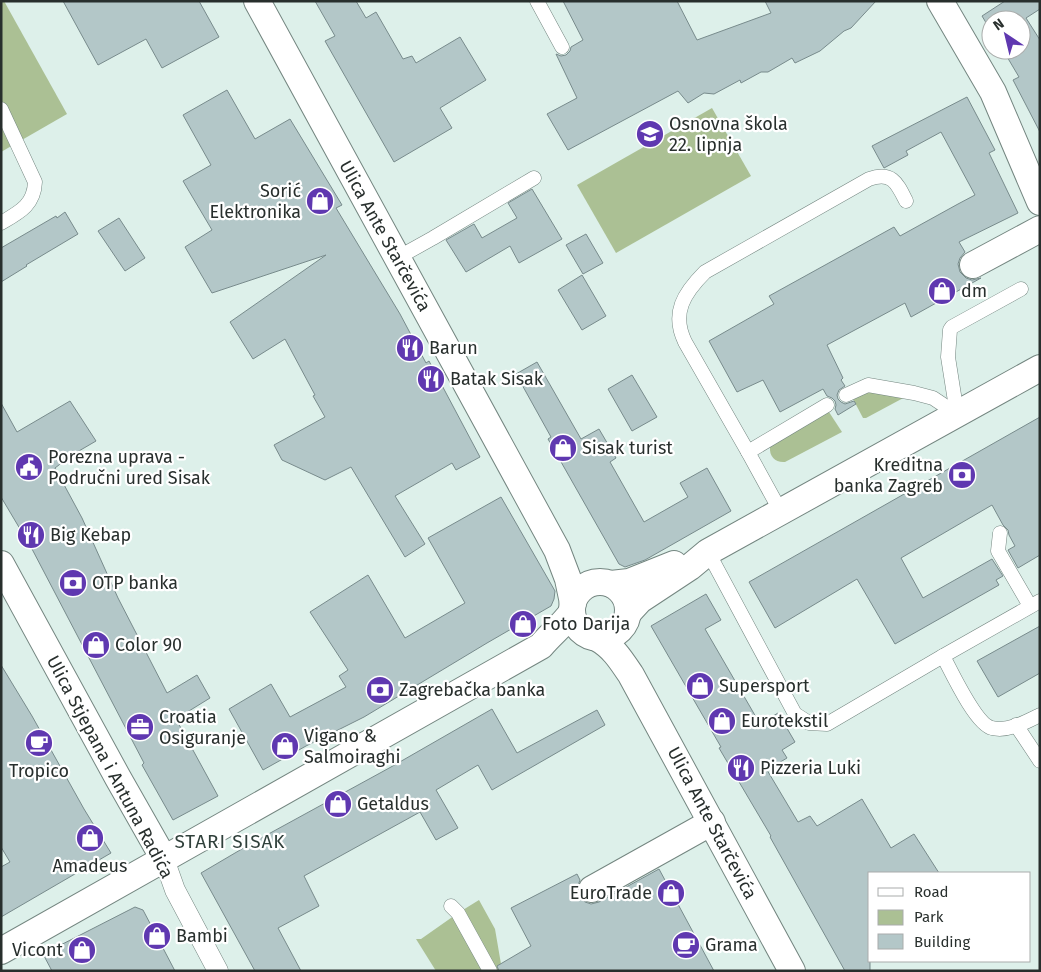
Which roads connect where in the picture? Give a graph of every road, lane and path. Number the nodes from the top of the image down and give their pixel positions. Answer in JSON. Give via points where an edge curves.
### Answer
{"nodes":[{"id":1,"x":257,"y":1,"type":"edge"},
{"id":2,"x":537,"y":1,"type":"edge"},
{"id":3,"x":940,"y":1,"type":"edge"},
{"id":4,"x":562,"y":47,"type":"dead end"},
{"id":5,"x":1,"y":109,"type":"edge"},
{"id":6,"x":534,"y":178,"type":"dead end"},
{"id":7,"x":906,"y":201,"type":"dead end"},
{"id":8,"x":1040,"y":202,"type":"edge"},
{"id":9,"x":1,"y":223,"type":"edge"},
{"id":10,"x":1040,"y":229,"type":"edge"},
{"id":11,"x":397,"y":258,"type":"junction"},
{"id":12,"x":973,"y":265,"type":"dead end"},
{"id":13,"x":1021,"y":290,"type":"dead end"},
{"id":14,"x":1040,"y":368,"type":"edge"},
{"id":15,"x":846,"y":395,"type":"dead end"},
{"id":16,"x":827,"y":405,"type":"dead end"},
{"id":17,"x":957,"y":414,"type":"junction"},
{"id":18,"x":748,"y":452,"type":"junction"},
{"id":19,"x":781,"y":512,"type":"junction"},
{"id":20,"x":1000,"y":533,"type":"dead end"},
{"id":21,"x":557,"y":550,"type":"junction"},
{"id":22,"x":708,"y":552,"type":"junction"},
{"id":23,"x":1,"y":564,"type":"edge"},
{"id":24,"x":607,"y":582,"type":"junction"},
{"id":25,"x":1035,"y":603,"type":"edge"},
{"id":26,"x":572,"y":607,"type":"junction"},
{"id":27,"x":627,"y":618,"type":"junction"},
{"id":28,"x":594,"y":637,"type":"junction"},
{"id":29,"x":542,"y":646,"type":"junction"},
{"id":30,"x":943,"y":656,"type":"junction"},
{"id":31,"x":631,"y":675,"type":"junction"},
{"id":32,"x":1040,"y":715,"type":"edge"},
{"id":33,"x":1016,"y":725,"type":"junction"},
{"id":34,"x":1040,"y":761,"type":"edge"},
{"id":35,"x":712,"y":822,"type":"junction"},
{"id":36,"x":164,"y":859,"type":"junction"},
{"id":37,"x":592,"y":889,"type":"dead end"},
{"id":38,"x":451,"y":906,"type":"dead end"},
{"id":39,"x":1,"y":951,"type":"edge"},
{"id":40,"x":218,"y":971,"type":"edge"},
{"id":41,"x":490,"y":971,"type":"edge"},
{"id":42,"x":792,"y":971,"type":"edge"}],
"edges":[{"from":1,"to":11,"type":"street","name":"Ulica Ante Starčevića"},
{"from":2,"to":4,"type":"lane"},
{"from":3,"to":8,"type":"street","via":[[993,92]]},
{"from":5,"to":9,"type":"lane","via":[[36,182],[27,206]]},
{"from":6,"to":11,"type":"lane"},
{"from":7,"to":18,"type":"lane","via":[[896,182],[876,176],[705,272],[695,282],[680,308],[680,332]]},
{"from":10,"to":12,"type":"street"},
{"from":11,"to":21,"type":"street","name":"Ulica Ante Starčevića"},
{"from":13,"to":17,"type":"lane","via":[[950,330],[948,357]]},
{"from":14,"to":17,"type":"street"},
{"from":15,"to":17,"type":"lane","via":[[868,385],[884,387],[933,398]]},
{"from":16,"to":18,"type":"lane"},
{"from":17,"to":19,"type":"street"},
{"from":18,"to":19,"type":"lane"},
{"from":19,"to":22,"type":"street"},
{"from":20,"to":25,"type":"lane","via":[[998,551]]},
{"from":21,"to":24,"type":"street","name":"Ulica Ante Starčevića","via":[[581,572]]},
{"from":21,"to":26,"type":"street","name":"Ulica Ante Starčevića","via":[[568,579]]},
{"from":22,"to":24,"type":"street","via":[[629,582]]},
{"from":22,"to":27,"type":"street","via":[[640,600]]},
{"from":22,"to":30,"type":"lane","via":[[795,714],[809,723],[828,724]]},
{"from":23,"to":36,"type":"street","name":"Ulica Stjepana i Antuna Radića"},
{"from":24,"to":26,"type":"street","via":[[587,585],[580,590]]},
{"from":24,"to":27,"type":"street","via":[[619,588],[625,596]]},
{"from":25,"to":30,"type":"lane"},
{"from":26,"to":28,"type":"street","via":[[578,627]]},
{"from":26,"to":29,"type":"street","via":[[566,620]]},
{"from":27,"to":28,"type":"street","via":[[614,635]]},
{"from":27,"to":31,"type":"street","name":"Ulica Ante Starčevića","via":[[624,634]]},
{"from":28,"to":29,"type":"street"},
{"from":28,"to":31,"type":"street","name":"Ulica Ante Starčevića","via":[[619,657]]},
{"from":29,"to":36,"type":"street"},
{"from":30,"to":33,"type":"lane","via":[[981,721],[989,728]]},
{"from":31,"to":35,"type":"street","name":"Ulica Ante Starčevića"},
{"from":32,"to":33,"type":"lane"},
{"from":33,"to":34,"type":"lane"},
{"from":35,"to":37,"type":"street"},
{"from":35,"to":42,"type":"street","name":"Ulica Ante Starčevića"},
{"from":36,"to":39,"type":"street"},
{"from":36,"to":40,"type":"street","name":"Ulica Stjepana i Antuna Radića","via":[[175,890]]},
{"from":38,"to":41,"type":"lane"}]}
